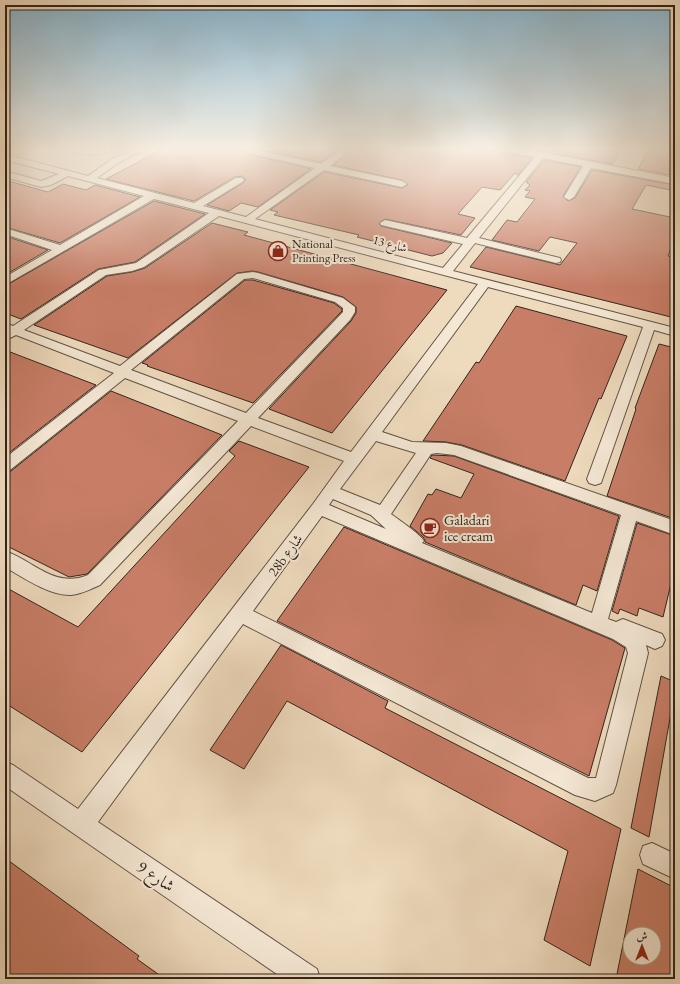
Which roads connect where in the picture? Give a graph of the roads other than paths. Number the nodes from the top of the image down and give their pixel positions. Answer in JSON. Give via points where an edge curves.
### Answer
{"nodes":[{"id":1,"x":151,"y":196,"type":"edge"},
{"id":2,"x":157,"y":196,"type":"edge"},
{"id":3,"x":213,"y":196,"type":"edge"},
{"id":4,"x":282,"y":196,"type":"edge"},
{"id":5,"x":507,"y":196,"type":"edge"},
{"id":6,"x":196,"y":206,"type":"junction"},
{"id":7,"x":218,"y":212,"type":"junction"},
{"id":8,"x":248,"y":220,"type":"junction"},
{"id":9,"x":385,"y":222,"type":"dead end"},
{"id":10,"x":5,"y":231,"type":"edge"},
{"id":11,"x":470,"y":240,"type":"junction"},
{"id":12,"x":60,"y":249,"type":"junction"},
{"id":13,"x":556,"y":260,"type":"dead end"},
{"id":14,"x":446,"y":272,"type":"junction"},
{"id":15,"x":5,"y":282,"type":"edge"},
{"id":16,"x":485,"y":282,"type":"junction"},
{"id":17,"x":650,"y":325,"type":"junction"},
{"id":18,"x":8,"y":332,"type":"edge"},
{"id":19,"x":675,"y":332,"type":"edge"},
{"id":20,"x":123,"y":372,"type":"junction"},
{"id":21,"x":249,"y":419,"type":"junction"},
{"id":22,"x":372,"y":434,"type":"junction"},
{"id":23,"x":426,"y":448,"type":"junction"},
{"id":24,"x":353,"y":459,"type":"junction"},
{"id":25,"x":5,"y":466,"type":"edge"},
{"id":26,"x":595,"y":479,"type":"dead end"},
{"id":27,"x":330,"y":491,"type":"junction"},
{"id":28,"x":319,"y":508,"type":"junction"},
{"id":29,"x":630,"y":512,"type":"junction"},
{"id":30,"x":382,"y":515,"type":"junction"},
{"id":31,"x":675,"y":528,"type":"edge"},
{"id":32,"x":5,"y":558,"type":"edge"},
{"id":33,"x":241,"y":614,"type":"junction"},
{"id":34,"x":600,"y":617,"type":"junction"},
{"id":35,"x":655,"y":640,"type":"dead end"},
{"id":36,"x":5,"y":773,"type":"edge"},
{"id":37,"x":82,"y":825,"type":"junction"},
{"id":38,"x":652,"y":855,"type":"dead end"},
{"id":39,"x":675,"y":867,"type":"edge"},
{"id":40,"x":308,"y":979,"type":"edge"}],
"edges":[{"from":1,"to":12,"type":"street"},
{"from":2,"to":6,"type":"street","name":"شارع 13"},
{"from":3,"to":6,"type":"street"},
{"from":4,"to":8,"type":"street"},
{"from":5,"to":11,"type":"street"},
{"from":6,"to":7,"type":"street","name":"شارع 13"},
{"from":7,"to":8,"type":"street","name":"شارع 13"},
{"from":7,"to":18,"type":"street","via":[[140,265],[103,272]]},
{"from":8,"to":14,"type":"street","name":"شارع 13"},
{"from":9,"to":11,"type":"street"},
{"from":10,"to":12,"type":"street"},
{"from":11,"to":13,"type":"street"},
{"from":11,"to":14,"type":"street"},
{"from":12,"to":15,"type":"street"},
{"from":14,"to":16,"type":"street","name":"شارع 13"},
{"from":16,"to":17,"type":"street","name":"شارع 13"},
{"from":16,"to":22,"type":"street","name":"28b شارع"},
{"from":17,"to":19,"type":"street","name":"شارع 13"},
{"from":17,"to":26,"type":"street"},
{"from":18,"to":20,"type":"street"},
{"from":20,"to":21,"type":"street"},
{"from":20,"to":21,"type":"street","via":[[241,276],[258,276],[346,303],[349,312],[346,317]]},
{"from":20,"to":25,"type":"street"},
{"from":21,"to":24,"type":"street"},
{"from":21,"to":32,"type":"street","via":[[94,580],[80,586],[65,588]]},
{"from":22,"to":23,"type":"street","via":[[410,446]]},
{"from":22,"to":24,"type":"street","name":"28b شارع"},
{"from":23,"to":29,"type":"street","via":[[456,450]]},
{"from":23,"to":30,"type":"street"},
{"from":24,"to":27,"type":"street","name":"28b شارع"},
{"from":27,"to":28,"type":"street","name":"28b شارع"},
{"from":27,"to":30,"type":"street","via":[[370,507]]},
{"from":28,"to":33,"type":"street","name":"28b شارع"},
{"from":28,"to":33,"type":"street","via":[[633,640],[638,653],[605,785],[595,790],[583,787]]},
{"from":29,"to":31,"type":"street"},
{"from":29,"to":34,"type":"street"},
{"from":30,"to":34,"type":"street","via":[[413,540]]},
{"from":33,"to":37,"type":"street","name":"28b شارع"},
{"from":34,"to":35,"type":"street"},
{"from":36,"to":37,"type":"street","name":"شارع 9"},
{"from":37,"to":40,"type":"street","name":"شارع 9"},
{"from":38,"to":39,"type":"street"}]}
